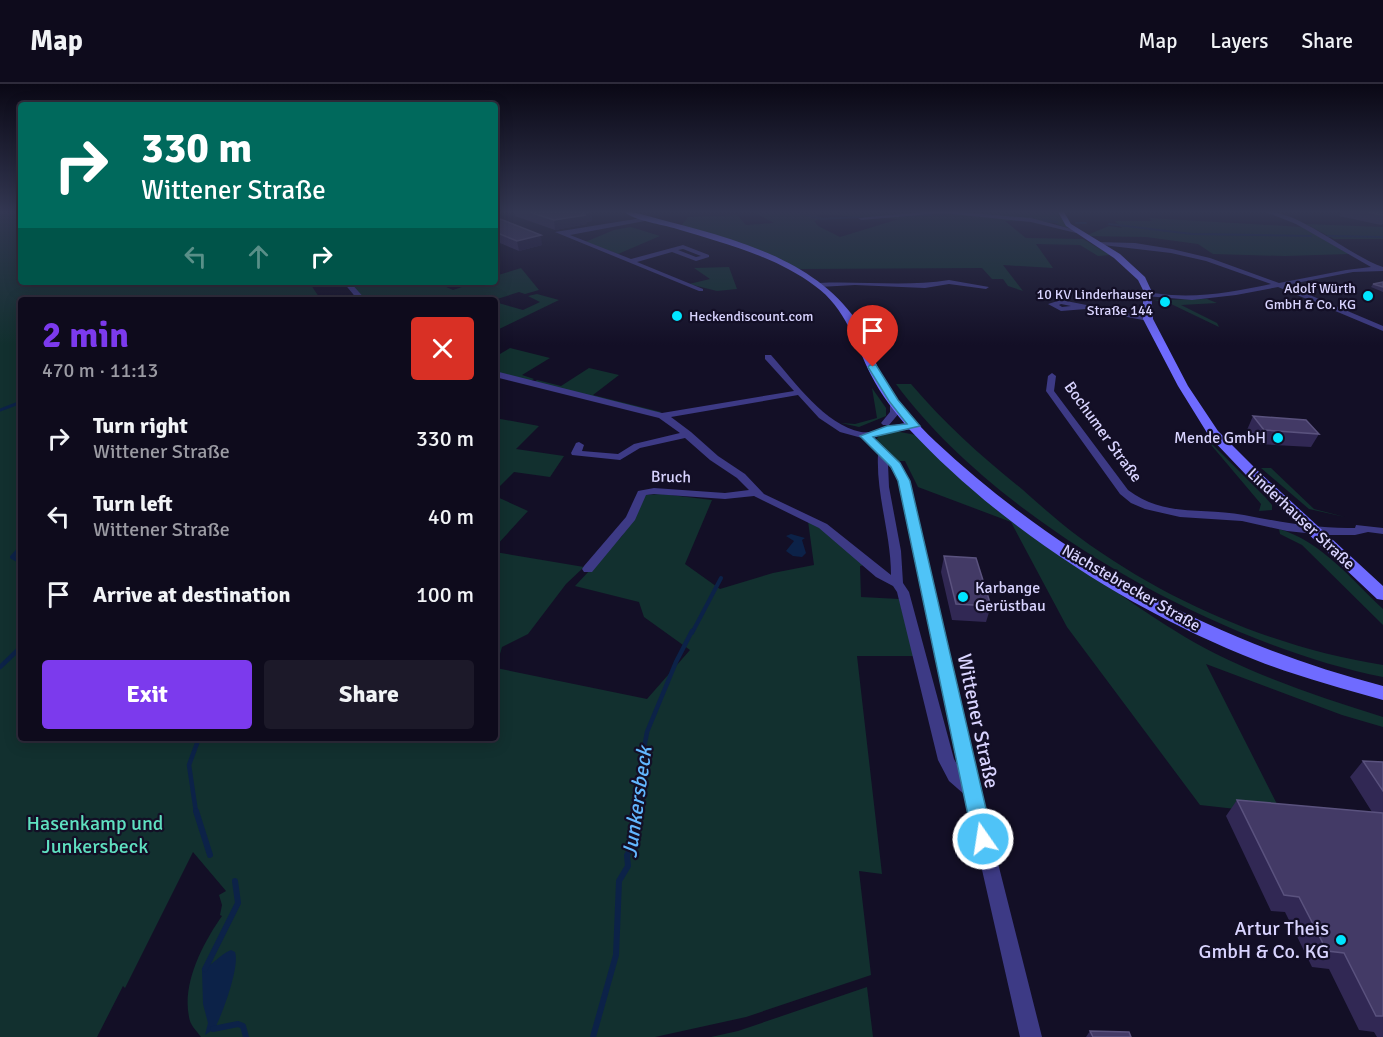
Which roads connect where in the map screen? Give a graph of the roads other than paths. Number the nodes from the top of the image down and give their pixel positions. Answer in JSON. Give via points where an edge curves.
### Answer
{"nodes":[{"id":1,"x":621,"y":256,"type":"edge"},
{"id":2,"x":649,"y":256,"type":"edge"},
{"id":3,"x":764,"y":256,"type":"edge"},
{"id":4,"x":1116,"y":256,"type":"edge"},
{"id":5,"x":1198,"y":256,"type":"edge"},
{"id":6,"x":1360,"y":256,"type":"edge"},
{"id":7,"x":633,"y":261,"type":"junction"},
{"id":8,"x":1381,"y":268,"type":"edge"},
{"id":9,"x":349,"y":285,"type":"edge"},
{"id":10,"x":819,"y":285,"type":"junction"},
{"id":11,"x":1274,"y":285,"type":"junction"},
{"id":12,"x":986,"y":287,"type":"dead end"},
{"id":13,"x":701,"y":290,"type":"dead end"},
{"id":14,"x":1148,"y":295,"type":"junction"},
{"id":15,"x":359,"y":297,"type":"edge"},
{"id":16,"x":1085,"y":307,"type":"dead end"},
{"id":17,"x":1148,"y":319,"type":"junction"},
{"id":18,"x":1383,"y":329,"type":"edge"},
{"id":19,"x":768,"y":357,"type":"dead end"},
{"id":20,"x":498,"y":375,"type":"edge"},
{"id":21,"x":1052,"y":376,"type":"dead end"},
{"id":22,"x":801,"y":392,"type":"junction"},
{"id":23,"x":894,"y":401,"type":"junction"},
{"id":24,"x":662,"y":416,"type":"junction"},
{"id":25,"x":886,"y":423,"type":"junction"},
{"id":26,"x":914,"y":425,"type":"junction"},
{"id":27,"x":688,"y":434,"type":"junction"},
{"id":28,"x":865,"y":436,"type":"junction"},
{"id":29,"x":579,"y":445,"type":"dead end"},
{"id":30,"x":883,"y":454,"type":"junction"},
{"id":31,"x":756,"y":493,"type":"junction"},
{"id":32,"x":1306,"y":525,"type":"junction"},
{"id":33,"x":1383,"y":531,"type":"edge"},
{"id":34,"x":588,"y":569,"type":"dead end"},
{"id":35,"x":898,"y":577,"type":"junction"},
{"id":36,"x":1383,"y":595,"type":"edge"},
{"id":37,"x":1383,"y":693,"type":"edge"},
{"id":38,"x":972,"y":792,"type":"junction"},
{"id":39,"x":1031,"y":1037,"type":"edge"}],
"edges":[{"from":1,"to":7,"type":"street"},
{"from":2,"to":7,"type":"street"},
{"from":3,"to":10,"type":"main road"},
{"from":4,"to":14,"type":"main road","name":"Linderhauser Straße","via":[[1133,268]]},
{"from":5,"to":11,"type":"street"},
{"from":6,"to":8,"type":"street"},
{"from":7,"to":13,"type":"street"},
{"from":8,"to":11,"type":"street"},
{"from":9,"to":15,"type":"street"},
{"from":10,"to":12,"type":"street","via":[[925,286],[949,282]]},
{"from":10,"to":23,"type":"main road","via":[[851,321],[877,376]]},
{"from":11,"to":14,"type":"street","via":[[1199,297]]},
{"from":11,"to":18,"type":"street"},
{"from":14,"to":17,"type":"main road","name":"Linderhauser Straße"},
{"from":16,"to":17,"type":"street"},
{"from":17,"to":32,"type":"main road","name":"Linderhauser Straße","via":[[1183,386],[1214,433]]},
{"from":19,"to":22,"type":"street"},
{"from":20,"to":24,"type":"street","name":"Bruch"},
{"from":21,"to":32,"type":"street","name":"Bochumer Straße","via":[[1050,391],[1136,503],[1158,510]]},
{"from":22,"to":24,"type":"street","name":"Bruch"},
{"from":22,"to":28,"type":"street","via":[[834,426]]},
{"from":23,"to":25,"type":"street","via":[[895,412]]},
{"from":23,"to":26,"type":"main road"},
{"from":24,"to":27,"type":"street","name":"Bruch"},
{"from":25,"to":26,"type":"street","via":[[901,421]]},
{"from":25,"to":28,"type":"street","via":[[865,430]]},
{"from":26,"to":28,"type":"street"},
{"from":26,"to":37,"type":"main road","name":"Nächstebrecker Straße","via":[[962,473],[1024,522],[1163,610],[1264,657]]},
{"from":27,"to":29,"type":"street","via":[[637,446],[620,457],[576,453]]},
{"from":27,"to":31,"type":"street","name":"Bruch","via":[[741,476]]},
{"from":28,"to":30,"type":"street","name":"Wittener Straße"},
{"from":30,"to":35,"type":"street","via":[[884,500]]},
{"from":30,"to":38,"type":"street","name":"Wittener Straße","via":[[904,481]]},
{"from":31,"to":34,"type":"street","name":"Bruch","via":[[642,493],[631,518]]},
{"from":31,"to":35,"type":"street","name":"Bruch","via":[[823,526],[880,574]]},
{"from":32,"to":33,"type":"street","name":"Bochumer Straße"},
{"from":32,"to":36,"type":"main road","name":"Linderhauser Straße"},
{"from":35,"to":38,"type":"street","via":[[946,760],[955,776]]},
{"from":38,"to":39,"type":"street","name":"Wittener Straße"}]}
